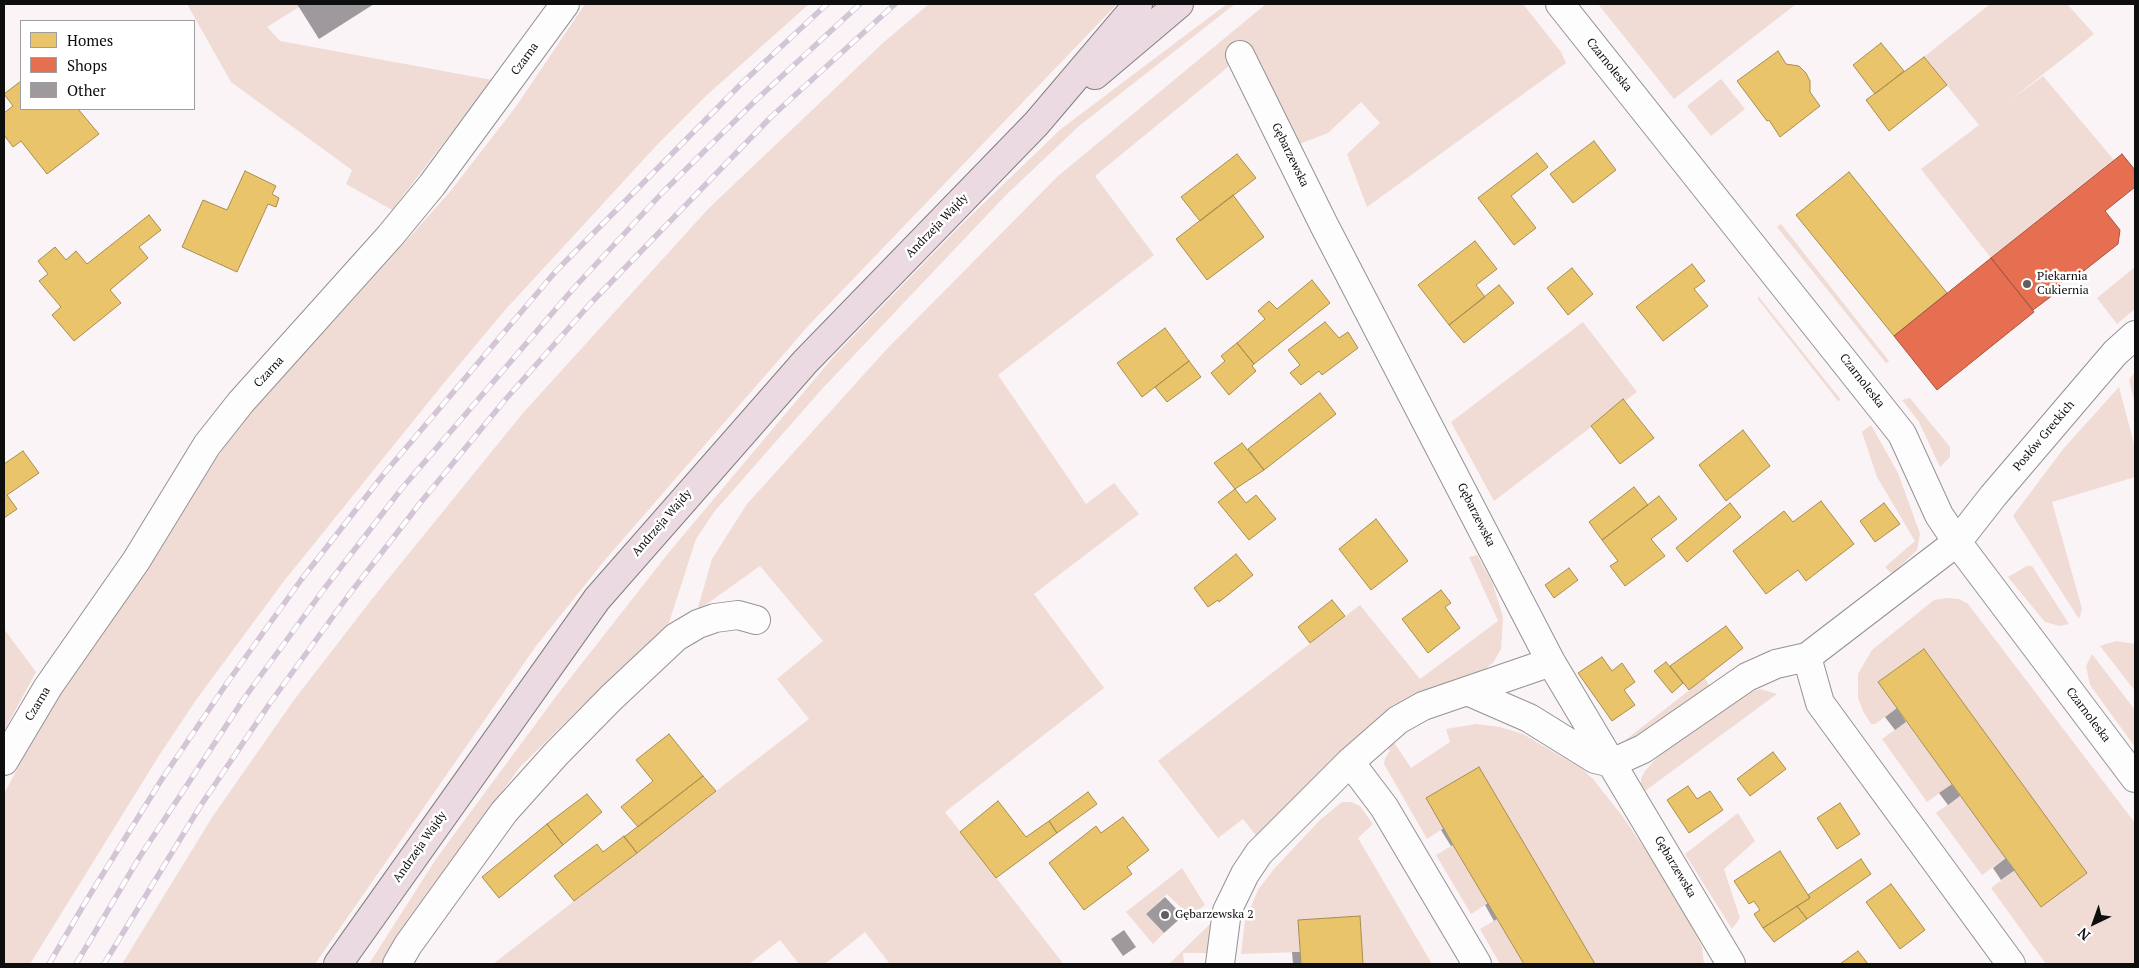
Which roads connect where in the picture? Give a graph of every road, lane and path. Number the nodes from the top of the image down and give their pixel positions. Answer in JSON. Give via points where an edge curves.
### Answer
{"nodes":[{"id":1,"x":565,"y":4,"type":"edge"},
{"id":2,"x":1138,"y":4,"type":"edge"},
{"id":3,"x":1179,"y":4,"type":"edge"},
{"id":4,"x":1560,"y":4,"type":"edge"},
{"id":5,"x":1240,"y":55,"type":"dead end"},
{"id":6,"x":1036,"y":124,"type":"junction"},
{"id":7,"x":2135,"y":335,"type":"edge"},
{"id":8,"x":1957,"y":542,"type":"junction"},
{"id":9,"x":756,"y":620,"type":"dead end"},
{"id":10,"x":1807,"y":657,"type":"junction"},
{"id":11,"x":1551,"y":662,"type":"junction"},
{"id":12,"x":1467,"y":690,"type":"junction"},
{"id":13,"x":4,"y":762,"type":"edge"},
{"id":14,"x":1350,"y":762,"type":"junction"},
{"id":15,"x":1612,"y":763,"type":"junction"},
{"id":16,"x":2135,"y":778,"type":"edge"},
{"id":17,"x":409,"y":958,"type":"edge"},
{"id":18,"x":338,"y":964,"type":"edge"},
{"id":19,"x":1220,"y":964,"type":"edge"},
{"id":20,"x":1477,"y":964,"type":"edge"},
{"id":21,"x":1731,"y":964,"type":"edge"},
{"id":22,"x":2011,"y":964,"type":"edge"}],
"edges":[{"from":1,"to":13,"type":"street","name":"Czarna","via":[[390,236],[241,402],[207,445],[136,561],[48,687]]},
{"from":2,"to":6,"type":"main road","name":"Andrzeja Wajdy"},
{"from":3,"to":6,"type":"main road","name":"Andrzeja Wajdy"},
{"from":4,"to":8,"type":"street","name":"Czarnoleska","via":[[1902,434],[1939,515]]},
{"from":5,"to":11,"type":"street","name":"Gębarzewska","via":[[1324,225]]},
{"from":6,"to":18,"type":"main road","name":"Andrzeja Wajdy","via":[[805,362],[597,599]]},
{"from":7,"to":8,"type":"street","name":"Posłów Greckich","via":[[2114,353]]},
{"from":8,"to":10,"type":"street","name":"Posłów Greckich"},
{"from":8,"to":16,"type":"street","name":"Czarnoleska"},
{"from":9,"to":17,"type":"street","via":[[738,615],[715,618],[676,637],[557,753],[504,812]]},
{"from":10,"to":15,"type":"street","via":[[1776,664],[1747,677],[1643,749]]},
{"from":10,"to":22,"type":"street","via":[[1820,702]]},
{"from":11,"to":12,"type":"street"},
{"from":11,"to":15,"type":"street","name":"Gębarzewska"},
{"from":12,"to":14,"type":"street","via":[[1423,706],[1398,720]]},
{"from":12,"to":15,"type":"street","via":[[1529,718],[1595,759]]},
{"from":14,"to":19,"type":"street","via":[[1259,853],[1245,874],[1227,911]]},
{"from":14,"to":20,"type":"street","via":[[1384,807]]},
{"from":15,"to":21,"type":"street","name":"Gębarzewska"}]}
